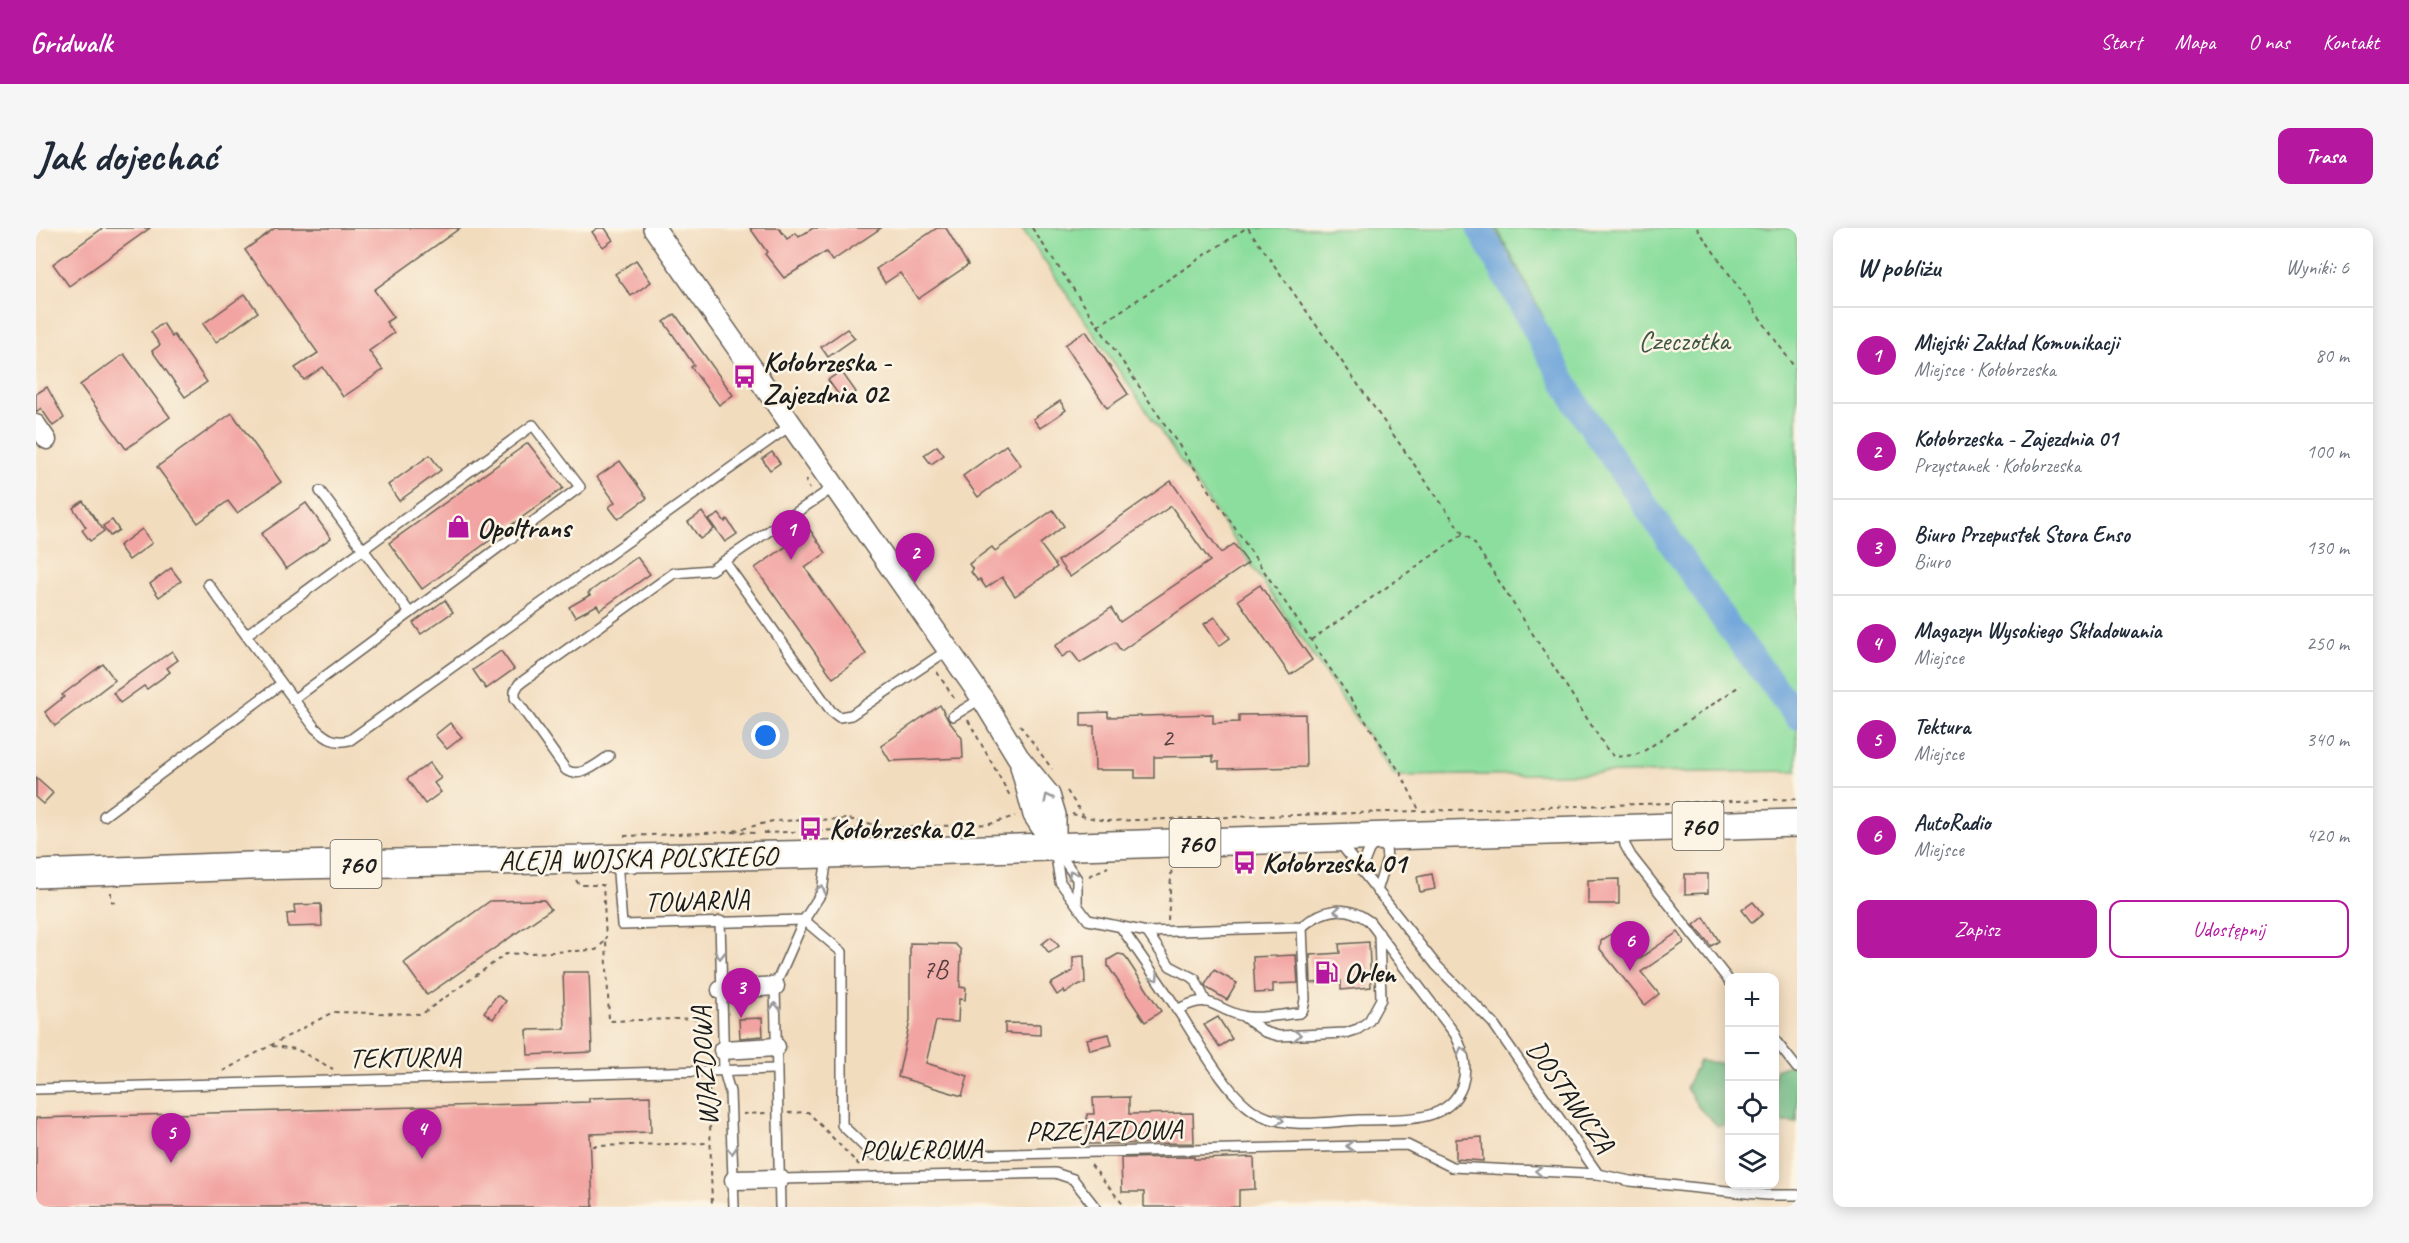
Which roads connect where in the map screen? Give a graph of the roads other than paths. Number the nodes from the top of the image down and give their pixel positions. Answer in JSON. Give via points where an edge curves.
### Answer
{"nodes":[{"id":1,"x":654,"y":228,"type":"edge"},
{"id":2,"x":36,"y":424,"type":"edge"},
{"id":3,"x":791,"y":425,"type":"junction"},
{"id":4,"x":47,"y":440,"type":"dead end"},
{"id":5,"x":834,"y":487,"type":"junction"},
{"id":6,"x":320,"y":491,"type":"dead end"},
{"id":7,"x":363,"y":549,"type":"junction"},
{"id":8,"x":725,"y":561,"type":"junction"},
{"id":9,"x":208,"y":584,"type":"dead end"},
{"id":10,"x":410,"y":613,"type":"junction"},
{"id":11,"x":246,"y":635,"type":"junction"},
{"id":12,"x":948,"y":650,"type":"junction"},
{"id":13,"x":801,"y":669,"type":"junction"},
{"id":14,"x":792,"y":675,"type":"dead end"},
{"id":15,"x":281,"y":684,"type":"junction"},
{"id":16,"x":982,"y":698,"type":"junction"},
{"id":17,"x":293,"y":700,"type":"junction"},
{"id":18,"x":953,"y":716,"type":"dead end"},
{"id":19,"x":609,"y":756,"type":"dead end"},
{"id":20,"x":104,"y":816,"type":"dead end"},
{"id":21,"x":1797,"y":823,"type":"edge"},
{"id":22,"x":1623,"y":829,"type":"junction"},
{"id":23,"x":1384,"y":835,"type":"junction"},
{"id":24,"x":1336,"y":837,"type":"junction"},
{"id":25,"x":1055,"y":848,"type":"junction"},
{"id":26,"x":827,"y":854,"type":"junction"},
{"id":27,"x":617,"y":858,"type":"junction"},
{"id":28,"x":1361,"y":870,"type":"junction"},
{"id":29,"x":36,"y":874,"type":"edge"},
{"id":30,"x":1377,"y":891,"type":"junction"},
{"id":31,"x":1077,"y":904,"type":"junction"},
{"id":32,"x":804,"y":920,"type":"junction"},
{"id":33,"x":720,"y":921,"type":"junction"},
{"id":34,"x":1302,"y":927,"type":"junction"},
{"id":35,"x":1122,"y":928,"type":"junction"},
{"id":36,"x":1147,"y":932,"type":"junction"},
{"id":37,"x":1379,"y":933,"type":"junction"},
{"id":38,"x":1725,"y":976,"type":"edge"},
{"id":39,"x":775,"y":986,"type":"junction"},
{"id":40,"x":721,"y":990,"type":"junction"},
{"id":41,"x":1206,"y":1002,"type":"junction"},
{"id":42,"x":1177,"y":1010,"type":"junction"},
{"id":43,"x":1244,"y":1017,"type":"junction"},
{"id":44,"x":1779,"y":1046,"type":"edge"},
{"id":45,"x":776,"y":1047,"type":"junction"},
{"id":46,"x":723,"y":1050,"type":"junction"},
{"id":47,"x":1797,"y":1068,"type":"edge"},
{"id":48,"x":776,"y":1069,"type":"junction"},
{"id":49,"x":724,"y":1071,"type":"junction"},
{"id":50,"x":36,"y":1089,"type":"edge"},
{"id":51,"x":1598,"y":1174,"type":"junction"},
{"id":52,"x":780,"y":1179,"type":"junction"},
{"id":53,"x":734,"y":1180,"type":"junction"},
{"id":54,"x":1797,"y":1195,"type":"edge"},
{"id":55,"x":734,"y":1207,"type":"edge"},
{"id":56,"x":780,"y":1207,"type":"edge"},
{"id":57,"x":1095,"y":1207,"type":"edge"}],
"edges":[{"from":1,"to":3,"type":"street"},
{"from":2,"to":4,"type":"street"},
{"from":3,"to":5,"type":"street"},
{"from":3,"to":17,"type":"lane","via":[[350,740],[327,739]]},
{"from":5,"to":8,"type":"lane"},
{"from":5,"to":12,"type":"street"},
{"from":6,"to":7,"type":"lane"},
{"from":7,"to":10,"type":"lane"},
{"from":7,"to":10,"type":"lane","via":[[533,425],[580,487]]},
{"from":7,"to":11,"type":"lane"},
{"from":8,"to":13,"type":"lane"},
{"from":8,"to":19,"type":"lane","via":[[699,573],[674,573],[514,691],[515,698],[570,773],[581,772]]},
{"from":9,"to":11,"type":"lane"},
{"from":10,"to":17,"type":"lane"},
{"from":11,"to":15,"type":"lane"},
{"from":12,"to":13,"type":"lane","via":[[845,717],[831,711]]},
{"from":12,"to":16,"type":"street"},
{"from":13,"to":14,"type":"lane"},
{"from":15,"to":17,"type":"lane"},
{"from":15,"to":20,"type":"lane"},
{"from":16,"to":18,"type":"lane"},
{"from":16,"to":25,"type":"street","via":[[1018,757],[1034,815]]},
{"from":21,"to":22,"type":"main road","number":"760"},
{"from":22,"to":23,"type":"main road","number":"760"},
{"from":22,"to":38,"type":"lane","via":[[1624,845],[1631,856]]},
{"from":23,"to":24,"type":"main road","name":"ALEJA WOJSKA POLSKIEGO","number":"760"},
{"from":23,"to":28,"type":"lane","via":[[1369,850]]},
{"from":23,"to":30,"type":"lane","via":[[1387,859]]},
{"from":24,"to":25,"type":"main road","name":"ALEJA WOJSKA POLSKIEGO","number":"760"},
{"from":24,"to":28,"type":"lane","name":"DOSTAWCZA"},
{"from":25,"to":26,"type":"main road","name":"ALEJA WOJSKA POLSKIEGO","number":"760"},
{"from":25,"to":31,"type":"lane","via":[[1060,882]]},
{"from":31,"to":25,"type":"lane","one_way":true,"via":[[1077,879]]},
{"from":26,"to":27,"type":"main road","name":"ALEJA WOJSKA POLSKIEGO","number":"760"},
{"from":32,"to":26,"type":"lane","one_way":true,"via":[[822,892]]},
{"from":27,"to":29,"type":"main road","name":"ALEJA WOJSKA POLSKIEGO","number":"760"},
{"from":27,"to":33,"type":"lane","name":"TOWARNA","via":[[622,925]]},
{"from":28,"to":30,"type":"lane","name":"DOSTAWCZA"},
{"from":30,"to":51,"type":"lane","name":"DOSTAWCZA","via":[[1436,965],[1489,1018]]},
{"from":31,"to":35,"type":"lane","via":[[1088,920]]},
{"from":32,"to":33,"type":"lane","name":"TOWARNA"},
{"from":32,"to":39,"type":"lane"},
{"from":51,"to":32,"type":"lane","name":"PRZEJAZDOWA","one_way":true,"via":[[1452,1167],[1407,1145],[873,1155],[842,1125],[842,952]]},
{"from":33,"to":40,"type":"lane","name":"WJAZDOWA","one_way":true},
{"from":34,"to":36,"type":"lane"},
{"from":37,"to":34,"type":"lane","one_way":true,"via":[[1351,910],[1339,909],[1320,914]]},
{"from":34,"to":43,"type":"lane","via":[[1303,1010]]},
{"from":35,"to":36,"type":"lane"},
{"from":35,"to":42,"type":"lane","one_way":true},
{"from":36,"to":41,"type":"lane","via":[[1165,962],[1194,979]]},
{"from":42,"to":37,"type":"lane","one_way":true,"via":[[1239,1099],[1274,1120],[1312,1122],[1429,1116],[1440,1112],[1451,1105],[1461,1089],[1465,1071],[1463,1050]]},
{"from":43,"to":37,"type":"lane","one_way":true,"via":[[1265,1032],[1279,1036],[1347,1033],[1358,1029],[1370,1021],[1381,999]]},
{"from":39,"to":40,"type":"street"},
{"from":45,"to":39,"type":"lane","one_way":true},
{"from":40,"to":46,"type":"lane","name":"WJAZDOWA"},
{"from":41,"to":42,"type":"lane","via":[[1193,1001]]},
{"from":41,"to":43,"type":"lane"},
{"from":44,"to":47,"type":"lane"},
{"from":45,"to":46,"type":"street"},
{"from":45,"to":48,"type":"lane"},
{"from":46,"to":49,"type":"lane","name":"WJAZDOWA"},
{"from":48,"to":49,"type":"lane","name":"TEKTURNA"},
{"from":48,"to":52,"type":"lane"},
{"from":49,"to":50,"type":"lane","name":"TEKTURNA"},
{"from":49,"to":53,"type":"lane","name":"WJAZDOWA","one_way":true,"via":[[730,1092]]},
{"from":51,"to":54,"type":"lane","name":"DOSTAWCZA","via":[[1630,1181]]},
{"from":52,"to":53,"type":"street","name":"POWEROWA"},
{"from":52,"to":56,"type":"lane"},
{"from":52,"to":57,"type":"lane","name":"POWEROWA","via":[[1056,1173],[1073,1179]]},
{"from":53,"to":55,"type":"lane","name":"WJAZDOWA"}]}
